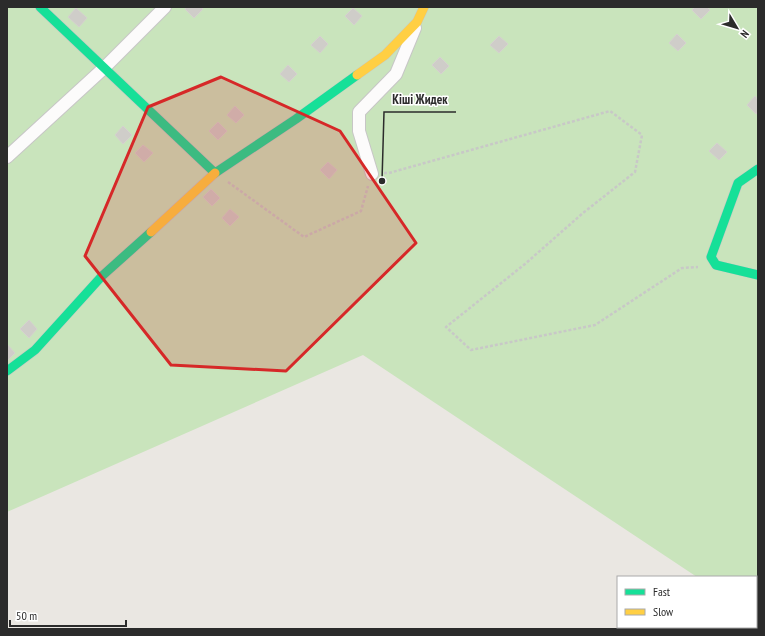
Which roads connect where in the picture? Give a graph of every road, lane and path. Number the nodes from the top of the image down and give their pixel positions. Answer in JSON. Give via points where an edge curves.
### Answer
{"nodes":[{"id":1,"x":40,"y":7,"type":"edge"},
{"id":2,"x":165,"y":7,"type":"edge"},
{"id":3,"x":424,"y":7,"type":"edge"},
{"id":4,"x":417,"y":22,"type":"junction"},
{"id":5,"x":104,"y":68,"type":"junction"},
{"id":6,"x":7,"y":157,"type":"edge"},
{"id":7,"x":758,"y":169,"type":"edge"},
{"id":8,"x":215,"y":173,"type":"junction"},
{"id":9,"x":372,"y":174,"type":"junction"},
{"id":10,"x":716,"y":265,"type":"junction"},
{"id":11,"x":758,"y":275,"type":"edge"},
{"id":12,"x":7,"y":371,"type":"edge"}],
"edges":[{"from":1,"to":5,"type":"street"},
{"from":2,"to":5,"type":"street"},
{"from":3,"to":4,"type":"street"},
{"from":4,"to":8,"type":"street","via":[[386,56]]},
{"from":4,"to":9,"type":"street","via":[[396,74],[360,112],[359,131]]},
{"from":5,"to":6,"type":"street"},
{"from":5,"to":8,"type":"street"},
{"from":7,"to":10,"type":"street","via":[[738,183],[711,257]]},
{"from":8,"to":9,"type":"path","via":[[304,237],[361,211]]},
{"from":8,"to":12,"type":"street","via":[[102,276],[36,350]]},
{"from":9,"to":10,"type":"path","via":[[389,173],[610,111],[642,135],[635,172],[446,327],[472,350],[595,325],[682,268]]},
{"from":10,"to":11,"type":"street"}]}
